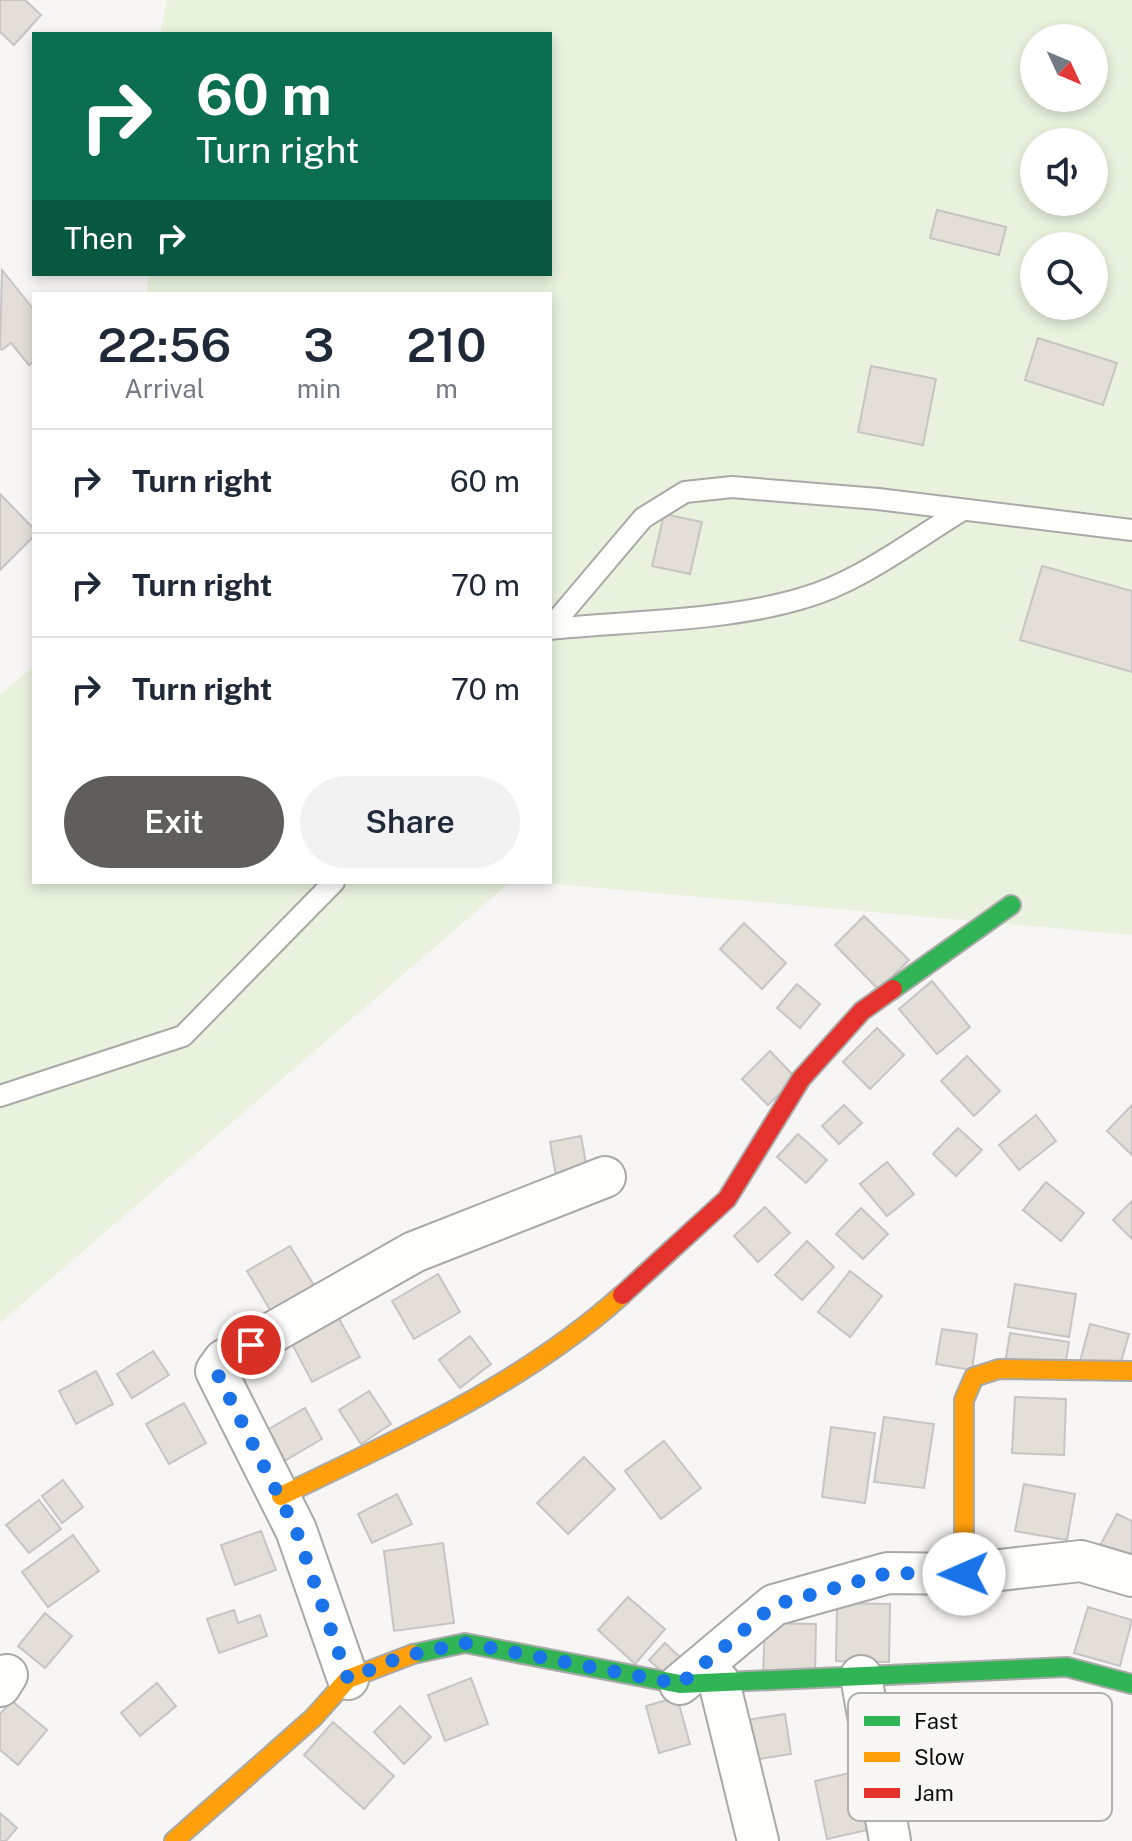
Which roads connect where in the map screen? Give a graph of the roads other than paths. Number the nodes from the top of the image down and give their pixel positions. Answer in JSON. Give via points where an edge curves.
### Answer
{"nodes":[{"id":1,"x":963,"y":510,"type":"junction"},
{"id":2,"x":1132,"y":530,"type":"edge"},
{"id":3,"x":552,"y":626,"type":"edge"},
{"id":4,"x":552,"y":628,"type":"edge"},
{"id":5,"x":332,"y":884,"type":"edge"},
{"id":6,"x":1011,"y":905,"type":"dead end"},
{"id":7,"x":0,"y":1096,"type":"edge"},
{"id":8,"x":605,"y":1177,"type":"dead end"},
{"id":9,"x":1132,"y":1371,"type":"edge"},
{"id":10,"x":281,"y":1496,"type":"junction"},
{"id":11,"x":964,"y":1574,"type":"junction"},
{"id":12,"x":1132,"y":1576,"type":"edge"},
{"id":13,"x":861,"y":1676,"type":"junction"},
{"id":14,"x":348,"y":1679,"type":"junction"},
{"id":15,"x":719,"y":1682,"type":"junction"},
{"id":16,"x":680,"y":1684,"type":"junction"},
{"id":17,"x":1132,"y":1684,"type":"edge"},
{"id":18,"x":864,"y":1693,"type":"edge"},
{"id":19,"x":886,"y":1821,"type":"edge"},
{"id":20,"x":174,"y":1841,"type":"edge"},
{"id":21,"x":758,"y":1841,"type":"edge"},
{"id":22,"x":890,"y":1841,"type":"edge"}],
"edges":[{"from":1,"to":2,"type":"lane"},
{"from":1,"to":3,"type":"lane","via":[[732,487],[685,492],[643,518]]},
{"from":1,"to":4,"type":"lane","via":[[806,598],[756,609]]},
{"from":5,"to":7,"type":"lane","via":[[183,1036]]},
{"from":6,"to":10,"type":"street","via":[[862,1011],[801,1079],[727,1199],[586,1327],[477,1400]]},
{"from":8,"to":10,"type":"street","via":[[414,1252],[224,1360],[216,1371]]},
{"from":9,"to":11,"type":"street","via":[[999,1369],[974,1377],[964,1400]]},
{"from":10,"to":14,"type":"street"},
{"from":11,"to":12,"type":"street","via":[[1081,1561]]},
{"from":11,"to":16,"type":"street","via":[[888,1573],[774,1605]]},
{"from":13,"to":15,"type":"street"},
{"from":13,"to":17,"type":"street","via":[[1067,1667]]},
{"from":13,"to":18,"type":"street"},
{"from":14,"to":16,"type":"street","via":[[401,1657],[465,1643]]},
{"from":14,"to":20,"type":"street","via":[[313,1718]]},
{"from":15,"to":16,"type":"street"},
{"from":15,"to":21,"type":"street"},
{"from":19,"to":22,"type":"street"}]}
